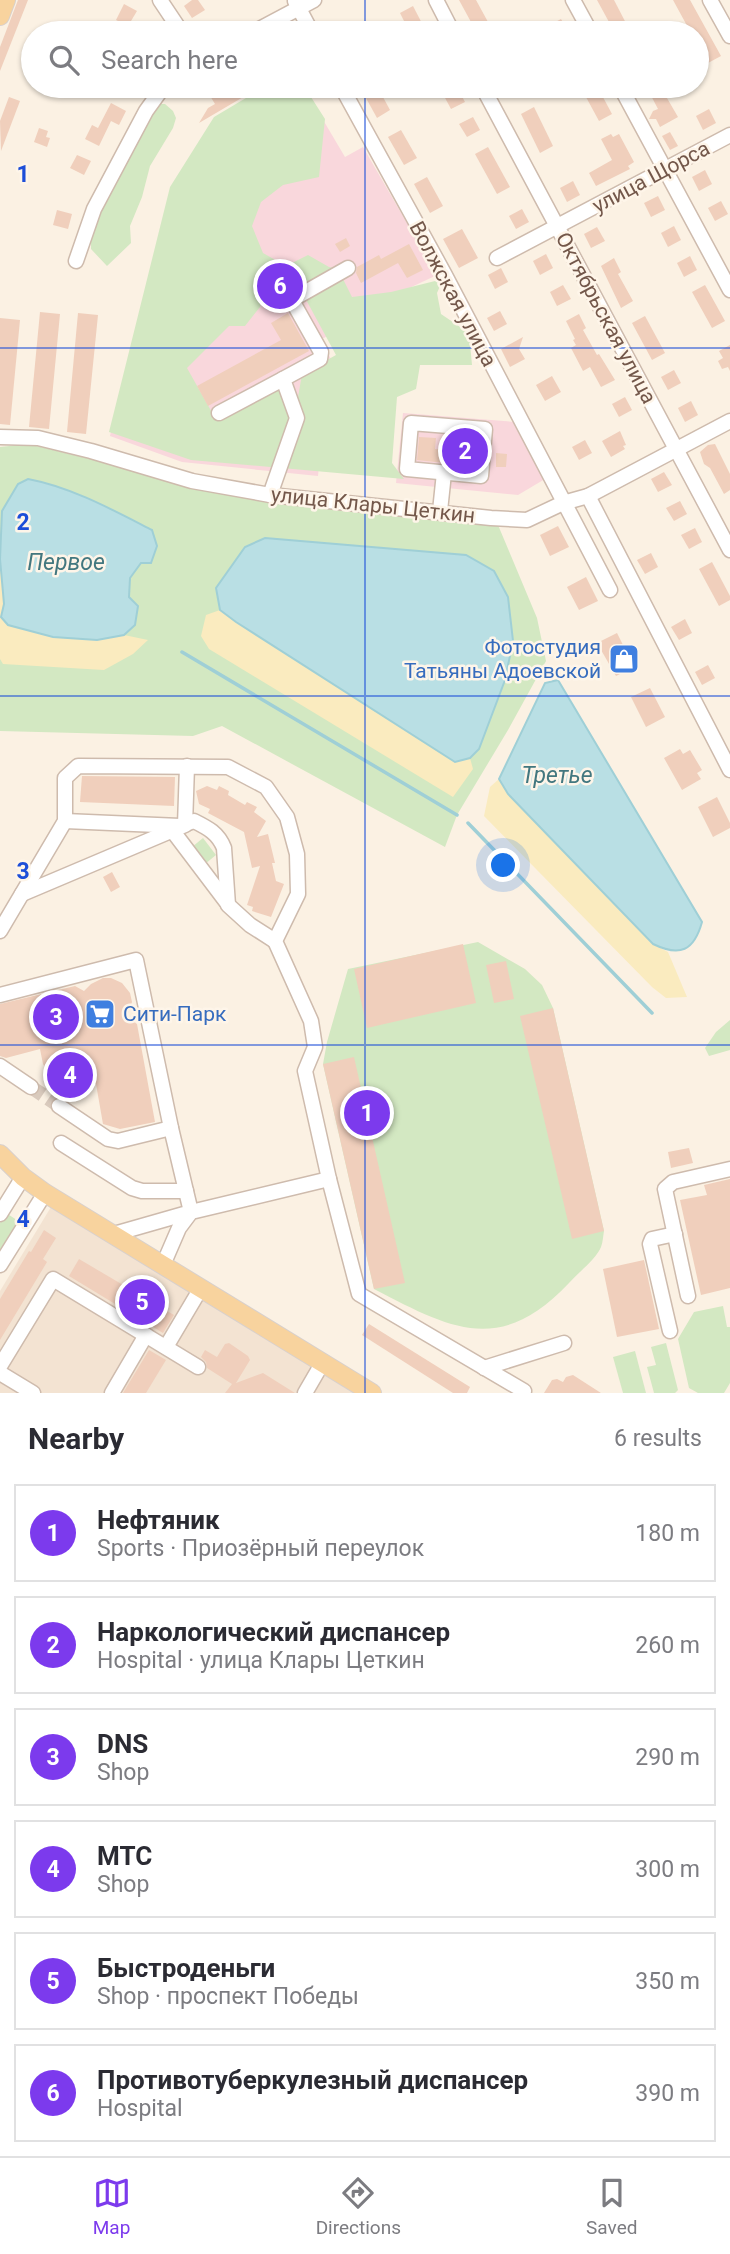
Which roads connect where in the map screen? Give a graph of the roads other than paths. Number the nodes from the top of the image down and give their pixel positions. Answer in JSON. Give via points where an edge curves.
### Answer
{"nodes":[{"id":1,"x":6,"y":0,"type":"edge"},
{"id":2,"x":160,"y":0,"type":"edge"},
{"id":3,"x":314,"y":0,"type":"edge"},
{"id":4,"x":436,"y":0,"type":"edge"},
{"id":5,"x":573,"y":0,"type":"edge"},
{"id":6,"x":710,"y":0,"type":"edge"},
{"id":7,"x":296,"y":4,"type":"edge"},
{"id":8,"x":0,"y":16,"type":"edge"},
{"id":9,"x":174,"y":21,"type":"edge"},
{"id":10,"x":270,"y":21,"type":"edge"},
{"id":11,"x":305,"y":21,"type":"edge"},
{"id":12,"x":447,"y":21,"type":"edge"},
{"id":13,"x":584,"y":21,"type":"edge"},
{"id":14,"x":730,"y":36,"type":"edge"},
{"id":15,"x":155,"y":98,"type":"edge"},
{"id":16,"x":348,"y":98,"type":"edge"},
{"id":17,"x":488,"y":98,"type":"edge"},
{"id":18,"x":627,"y":98,"type":"edge"},
{"id":19,"x":730,"y":135,"type":"edge"},
{"id":20,"x":665,"y":169,"type":"junction"},
{"id":21,"x":557,"y":226,"type":"junction"},
{"id":22,"x":497,"y":258,"type":"dead end"},
{"id":23,"x":76,"y":261,"type":"dead end"},
{"id":24,"x":348,"y":268,"type":"dead end"},
{"id":25,"x":730,"y":290,"type":"edge"},
{"id":26,"x":283,"y":379,"type":"junction"},
{"id":27,"x":219,"y":413,"type":"dead end"},
{"id":28,"x":730,"y":421,"type":"edge"},
{"id":29,"x":0,"y":437,"type":"edge"},
{"id":30,"x":676,"y":448,"type":"junction"},
{"id":31,"x":444,"y":473,"type":"junction"},
{"id":32,"x":270,"y":495,"type":"junction"},
{"id":33,"x":588,"y":496,"type":"junction"},
{"id":34,"x":563,"y":503,"type":"junction"},
{"id":35,"x":440,"y":511,"type":"junction"},
{"id":36,"x":730,"y":550,"type":"edge"},
{"id":37,"x":610,"y":590,"type":"dead end"},
{"id":38,"x":187,"y":766,"type":"junction"},
{"id":39,"x":730,"y":771,"type":"edge"},
{"id":40,"x":65,"y":821,"type":"junction"},
{"id":41,"x":178,"y":827,"type":"junction"},
{"id":42,"x":22,"y":894,"type":"junction"},
{"id":43,"x":228,"y":905,"type":"junction"},
{"id":44,"x":0,"y":931,"type":"edge"},
{"id":45,"x":275,"y":941,"type":"junction"},
{"id":46,"x":0,"y":995,"type":"edge"},
{"id":47,"x":0,"y":1066,"type":"edge"},
{"id":48,"x":31,"y":1087,"type":"tunnel mouth"},
{"id":49,"x":59,"y":1106,"type":"tunnel mouth"},
{"id":50,"x":171,"y":1128,"type":"junction"},
{"id":51,"x":61,"y":1143,"type":"dead end"},
{"id":52,"x":0,"y":1154,"type":"edge"},
{"id":53,"x":730,"y":1169,"type":"edge"},
{"id":54,"x":23,"y":1177,"type":"junction"},
{"id":55,"x":329,"y":1179,"type":"junction"},
{"id":56,"x":186,"y":1191,"type":"junction"},
{"id":57,"x":45,"y":1193,"type":"junction"},
{"id":58,"x":191,"y":1212,"type":"junction"},
{"id":59,"x":0,"y":1214,"type":"edge"},
{"id":60,"x":114,"y":1234,"type":"junction"},
{"id":61,"x":675,"y":1234,"type":"junction"},
{"id":62,"x":0,"y":1265,"type":"edge"},
{"id":63,"x":163,"y":1265,"type":"junction"},
{"id":64,"x":201,"y":1288,"type":"junction"},
{"id":65,"x":688,"y":1296,"type":"dead end"},
{"id":66,"x":670,"y":1331,"type":"dead end"},
{"id":67,"x":146,"y":1335,"type":"junction"},
{"id":68,"x":564,"y":1343,"type":"dead end"},
{"id":69,"x":166,"y":1348,"type":"junction"},
{"id":70,"x":323,"y":1362,"type":"junction"},
{"id":71,"x":0,"y":1366,"type":"edge"},
{"id":72,"x":198,"y":1367,"type":"dead end"},
{"id":73,"x":484,"y":1368,"type":"junction"},
{"id":74,"x":0,"y":1373,"type":"edge"},
{"id":75,"x":524,"y":1391,"type":"dead end"},
{"id":76,"x":33,"y":1393,"type":"edge"},
{"id":77,"x":112,"y":1393,"type":"edge"},
{"id":78,"x":305,"y":1393,"type":"edge"},
{"id":79,"x":372,"y":1393,"type":"edge"}],
"edges":[{"from":1,"to":8,"type":"main road"},
{"from":2,"to":9,"type":"street"},
{"from":3,"to":7,"type":"street"},
{"from":4,"to":12,"type":"street"},
{"from":5,"to":13,"type":"street"},
{"from":6,"to":14,"type":"street"},
{"from":7,"to":10,"type":"street"},
{"from":7,"to":11,"type":"street"},
{"from":15,"to":23,"type":"street","via":[[94,209]]},
{"from":16,"to":34,"type":"street","name":"Волжская улица"},
{"from":17,"to":21,"type":"street","name":"Октябрьская улица"},
{"from":18,"to":20,"type":"street"},
{"from":19,"to":20,"type":"street","name":"улица Щорса"},
{"from":20,"to":21,"type":"street","name":"улица Щорса"},
{"from":20,"to":25,"type":"street"},
{"from":21,"to":22,"type":"street","name":"улица Щорса"},
{"from":21,"to":30,"type":"street","name":"Октябрьская улица"},
{"from":24,"to":26,"type":"street","via":[[295,298],[294,304],[321,352],[320,359]]},
{"from":26,"to":27,"type":"street"},
{"from":26,"to":32,"type":"street","via":[[298,418]]},
{"from":28,"to":30,"type":"street","name":"улица Клары Цеткин"},
{"from":29,"to":32,"type":"street","name":"улица Клары Цеткин","via":[[38,438],[191,481]]},
{"from":30,"to":33,"type":"street","name":"улица Клары Цеткин"},
{"from":30,"to":36,"type":"street","name":"Октябрьская улица"},
{"from":31,"to":31,"type":"street","via":[[481,476],[485,429],[411,423],[407,469]]},
{"from":31,"to":35,"type":"street"},
{"from":32,"to":35,"type":"street","name":"улица Клары Цеткин"},
{"from":33,"to":34,"type":"street","name":"улица Клары Цеткин"},
{"from":33,"to":39,"type":"street"},
{"from":34,"to":35,"type":"street","name":"улица Клары Цеткин","via":[[527,520]]},
{"from":34,"to":37,"type":"street","name":"Волжская улица"},
{"from":38,"to":40,"type":"street","via":[[78,766],[65,778]]},
{"from":38,"to":41,"type":"street"},
{"from":38,"to":45,"type":"street","via":[[228,767],[266,787],[287,817],[297,854],[298,894]]},
{"from":40,"to":41,"type":"street"},
{"from":40,"to":42,"type":"street"},
{"from":41,"to":42,"type":"street"},
{"from":41,"to":43,"type":"street"},
{"from":41,"to":43,"type":"street","via":[[194,821],[220,839]]},
{"from":42,"to":44,"type":"street"},
{"from":43,"to":45,"type":"street"},
{"from":45,"to":55,"type":"street","via":[[312,1020],[315,1047],[305,1071]]},
{"from":46,"to":50,"type":"street","via":[[136,960]]},
{"from":47,"to":48,"type":"street"},
{"from":49,"to":50,"type":"street","via":[[108,1139]]},
{"from":50,"to":56,"type":"street"},
{"from":51,"to":56,"type":"street","via":[[132,1188]]},
{"from":52,"to":54,"type":"main road"},
{"from":53,"to":61,"type":"street","via":[[673,1182],[665,1189]]},
{"from":54,"to":57,"type":"main road"},
{"from":54,"to":59,"type":"street"},
{"from":55,"to":58,"type":"street"},
{"from":55,"to":73,"type":"street","via":[[359,1294]]},
{"from":56,"to":58,"type":"street"},
{"from":57,"to":60,"type":"main road"},
{"from":57,"to":62,"type":"street"},
{"from":58,"to":60,"type":"street"},
{"from":58,"to":63,"type":"street"},
{"from":60,"to":63,"type":"main road"},
{"from":61,"to":65,"type":"street"},
{"from":61,"to":66,"type":"street","via":[[652,1239],[650,1244]]},
{"from":63,"to":64,"type":"main road"},
{"from":64,"to":69,"type":"street"},
{"from":64,"to":70,"type":"main road"},
{"from":67,"to":69,"type":"street"},
{"from":67,"to":71,"type":"street","via":[[53,1279]]},
{"from":67,"to":77,"type":"street"},
{"from":68,"to":73,"type":"street"},
{"from":69,"to":72,"type":"street"},
{"from":70,"to":78,"type":"street"},
{"from":70,"to":79,"type":"main road"},
{"from":73,"to":75,"type":"street"},
{"from":74,"to":76,"type":"street"}]}
